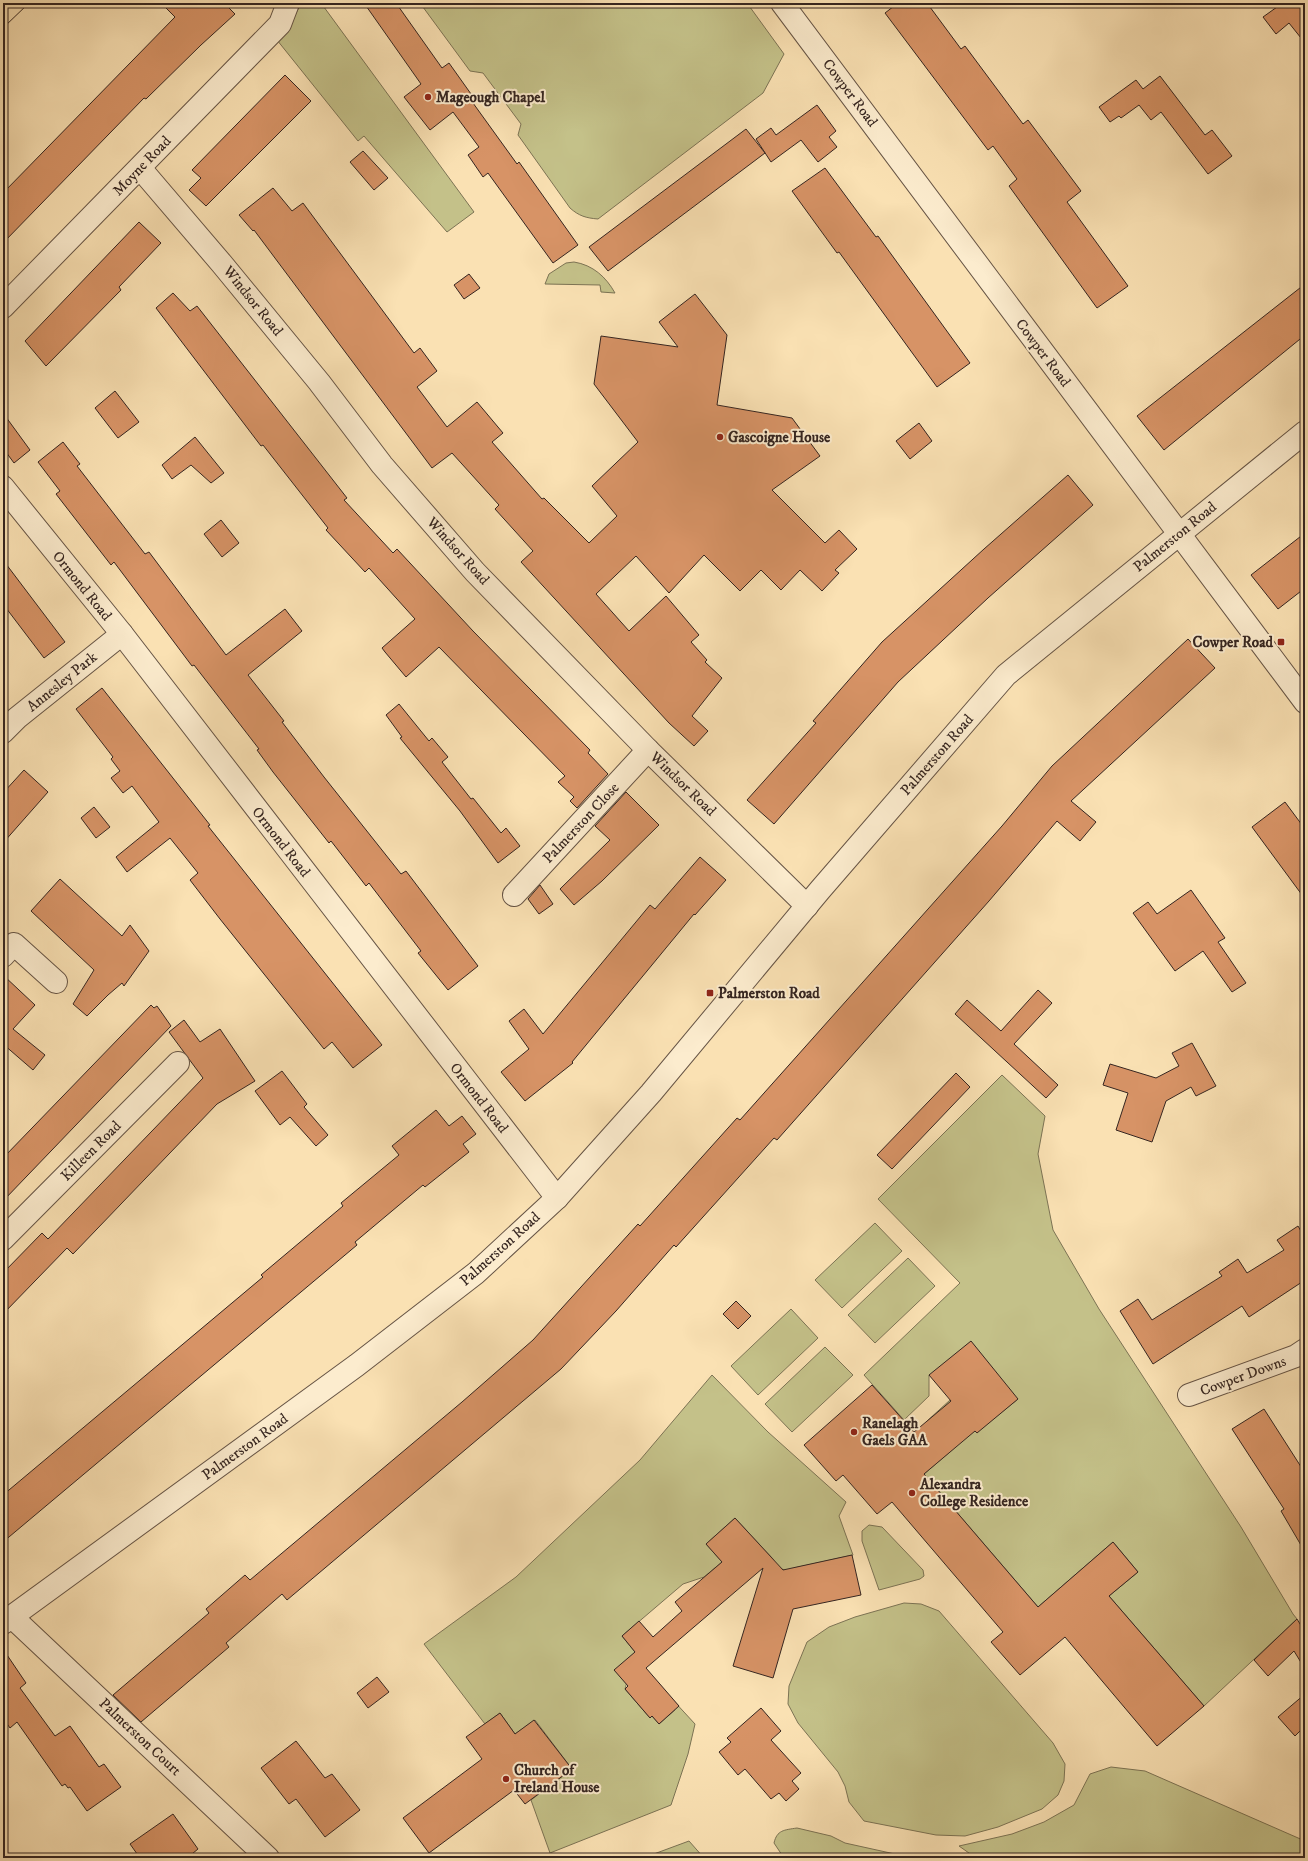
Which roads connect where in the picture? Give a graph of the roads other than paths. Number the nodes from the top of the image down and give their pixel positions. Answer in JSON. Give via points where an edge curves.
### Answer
{"nodes":[{"id":1,"x":288,"y":3,"type":"edge"},
{"id":2,"x":782,"y":3,"type":"edge"},
{"id":3,"x":140,"y":168,"type":"junction"},
{"id":4,"x":3,"y":307,"type":"edge"},
{"id":5,"x":1305,"y":432,"type":"edge"},
{"id":6,"x":3,"y":487,"type":"edge"},
{"id":7,"x":1179,"y":533,"type":"junction"},
{"id":8,"x":122,"y":634,"type":"junction"},
{"id":9,"x":1305,"y":702,"type":"edge"},
{"id":10,"x":3,"y":732,"type":"edge"},
{"id":11,"x":648,"y":750,"type":"junction"},
{"id":12,"x":514,"y":895,"type":"dead end"},
{"id":13,"x":807,"y":906,"type":"junction"},
{"id":14,"x":3,"y":956,"type":"edge"},
{"id":15,"x":56,"y":982,"type":"dead end"},
{"id":16,"x":178,"y":1063,"type":"dead end"},
{"id":17,"x":557,"y":1198,"type":"junction"},
{"id":18,"x":3,"y":1239,"type":"edge"},
{"id":19,"x":1302,"y":1359,"type":"edge"},
{"id":20,"x":1189,"y":1395,"type":"dead end"},
{"id":21,"x":7,"y":1620,"type":"edge"},
{"id":22,"x":268,"y":1858,"type":"edge"}],
"edges":[{"from":1,"to":3,"type":"street","name":"Moyne Road","via":[[280,24]]},
{"from":2,"to":7,"type":"street","name":"Cowper Road"},
{"from":3,"to":4,"type":"street","name":"Moyne Road"},
{"from":3,"to":11,"type":"street","name":"Windsor Road","via":[[319,382],[382,465],[465,560]]},
{"from":5,"to":7,"type":"street","name":"Palmerston Road"},
{"from":6,"to":8,"type":"street","name":"Ormond Road"},
{"from":7,"to":9,"type":"street","name":"Cowper Road"},
{"from":7,"to":13,"type":"street","name":"Palmerston Road","via":[[1006,674]]},
{"from":8,"to":10,"type":"street","name":"Annesley Park"},
{"from":8,"to":17,"type":"street","name":"Ormond Road"},
{"from":11,"to":12,"type":"street","name":"Palmerston Close"},
{"from":11,"to":13,"type":"street","name":"Windsor Road"},
{"from":13,"to":17,"type":"street","name":"Palmerston Road","via":[[650,1093]]},
{"from":14,"to":15,"type":"street","via":[[14,944]]},
{"from":16,"to":18,"type":"street","name":"Killeen Road"},
{"from":17,"to":21,"type":"street","name":"Palmerston Road","via":[[476,1273],[357,1366]]},
{"from":19,"to":20,"type":"street","name":"Cowper Downs"},
{"from":21,"to":22,"type":"street","name":"Palmerston Court"}]}
